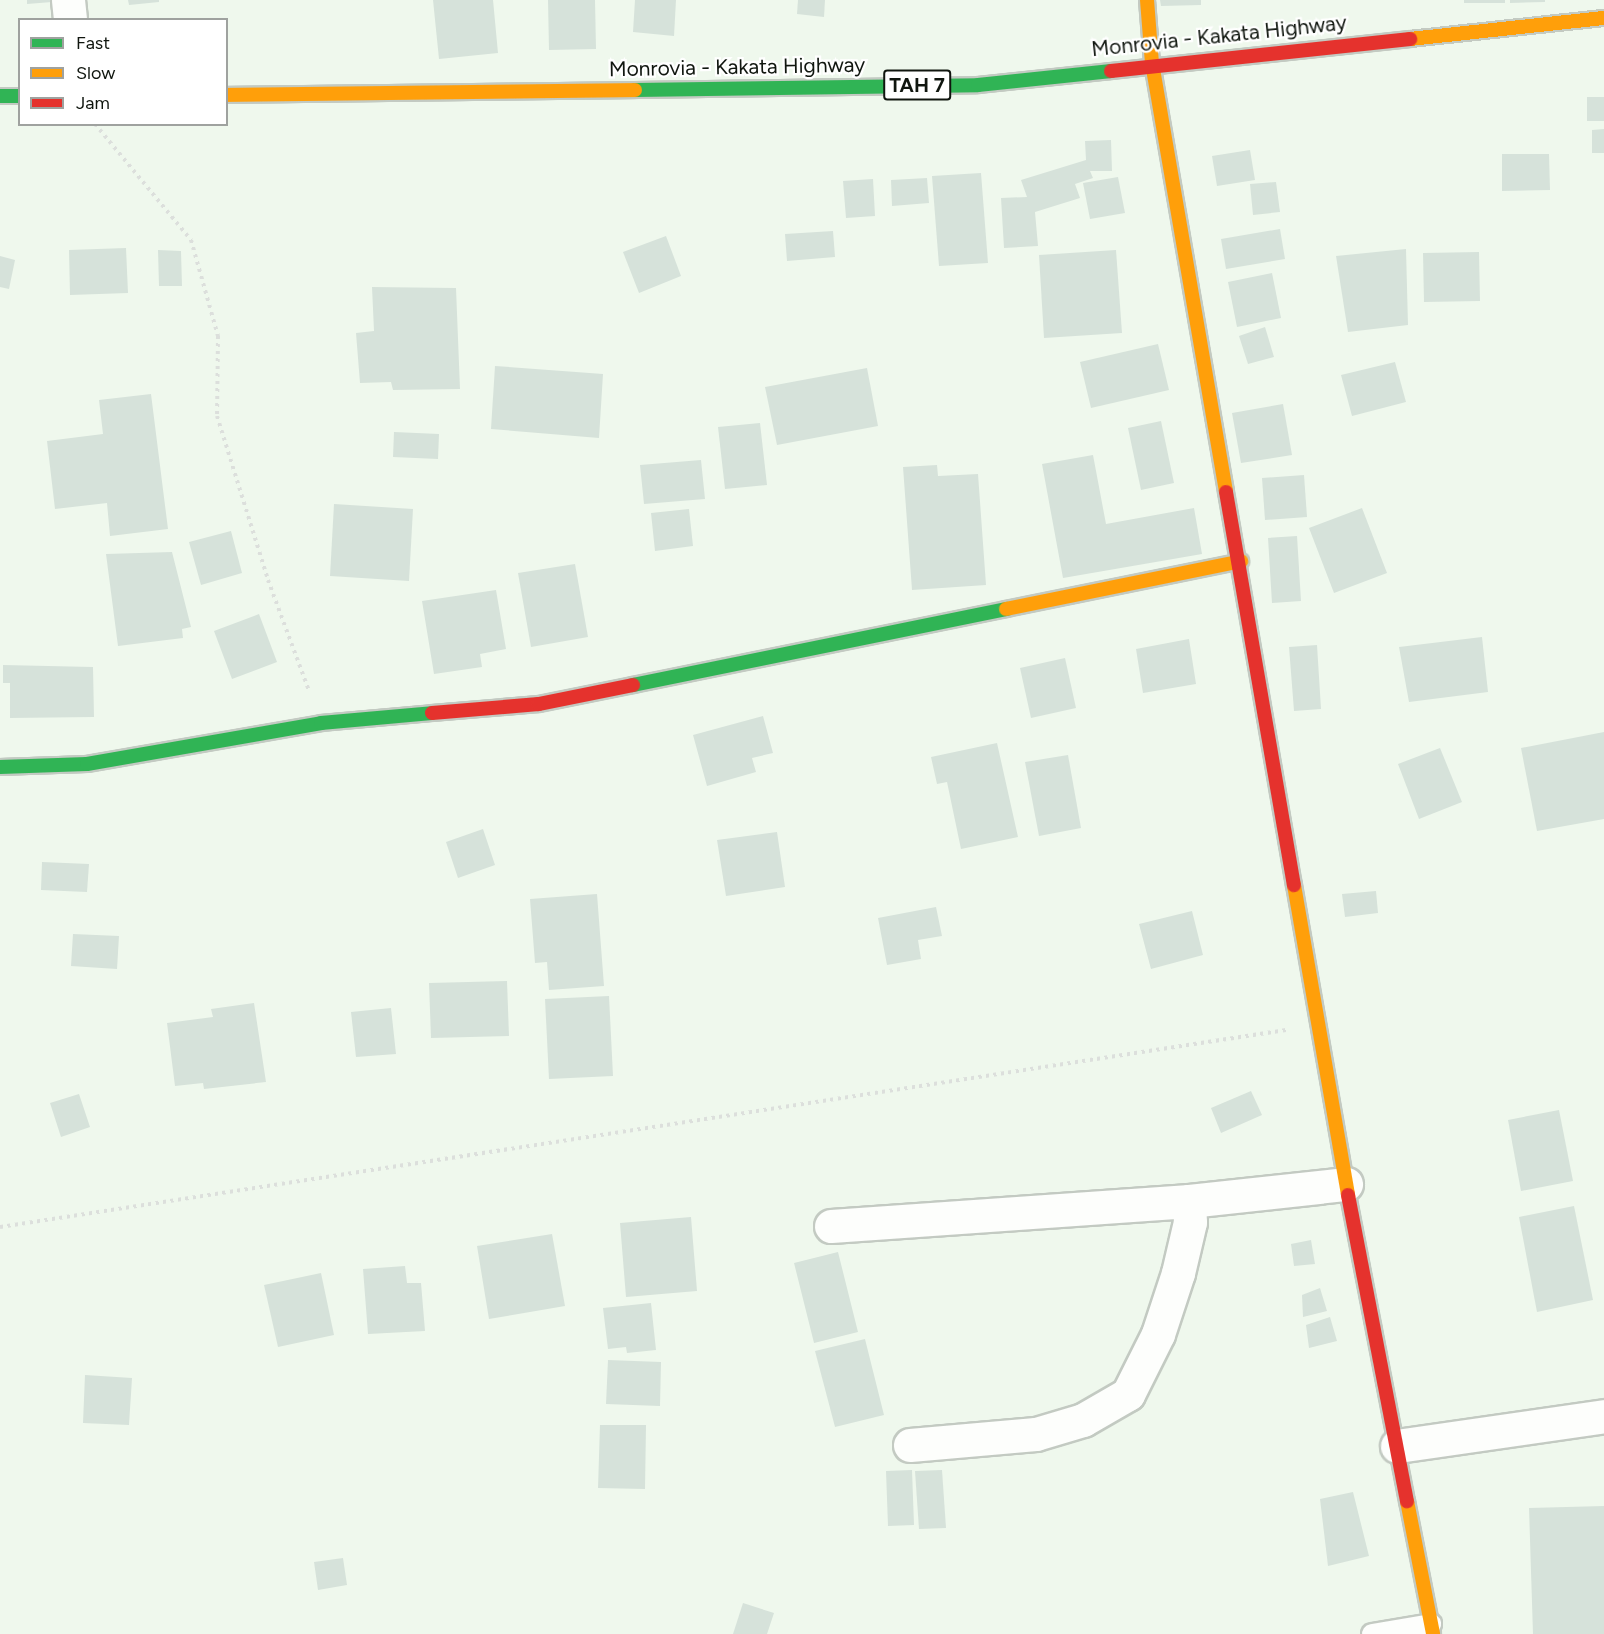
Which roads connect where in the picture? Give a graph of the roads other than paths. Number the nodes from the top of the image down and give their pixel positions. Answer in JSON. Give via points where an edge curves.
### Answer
{"nodes":[{"id":1,"x":68,"y":0,"type":"edge"},
{"id":2,"x":1147,"y":0,"type":"edge"},
{"id":3,"x":70,"y":18,"type":"edge"},
{"id":4,"x":1604,"y":18,"type":"edge"},
{"id":5,"x":1152,"y":63,"type":"junction"},
{"id":6,"x":228,"y":95,"type":"edge"},
{"id":7,"x":0,"y":96,"type":"edge"},
{"id":8,"x":18,"y":96,"type":"edge"},
{"id":9,"x":1240,"y":561,"type":"junction"},
{"id":10,"x":0,"y":767,"type":"edge"},
{"id":11,"x":1346,"y":1184,"type":"junction"},
{"id":12,"x":1189,"y":1201,"type":"junction"},
{"id":13,"x":831,"y":1226,"type":"dead end"},
{"id":14,"x":1604,"y":1416,"type":"edge"},
{"id":15,"x":910,"y":1445,"type":"dead end"},
{"id":16,"x":1397,"y":1446,"type":"junction"},
{"id":17,"x":1432,"y":1629,"type":"edge"},
{"id":18,"x":1372,"y":1634,"type":"edge"}],
"edges":[{"from":1,"to":3,"type":"street"},
{"from":2,"to":5,"type":"main road"},
{"from":4,"to":5,"type":"main road","name":"Monrovia - Kakata Highway","number":"TAH 7"},
{"from":5,"to":6,"type":"main road","name":"Monrovia - Kakata Highway","number":"TAH 7","via":[[978,85]]},
{"from":5,"to":9,"type":"main road"},
{"from":7,"to":8,"type":"main road"},
{"from":9,"to":10,"type":"main road","via":[[539,704],[321,723],[87,764]]},
{"from":9,"to":11,"type":"main road"},
{"from":11,"to":12,"type":"street"},
{"from":11,"to":16,"type":"main road"},
{"from":12,"to":13,"type":"street"},
{"from":12,"to":15,"type":"street","via":[[1190,1222],[1178,1273],[1158,1334],[1128,1395],[1083,1420],[1035,1434]]},
{"from":14,"to":16,"type":"street"},
{"from":16,"to":17,"type":"main road"},
{"from":17,"to":18,"type":"lane"}]}
